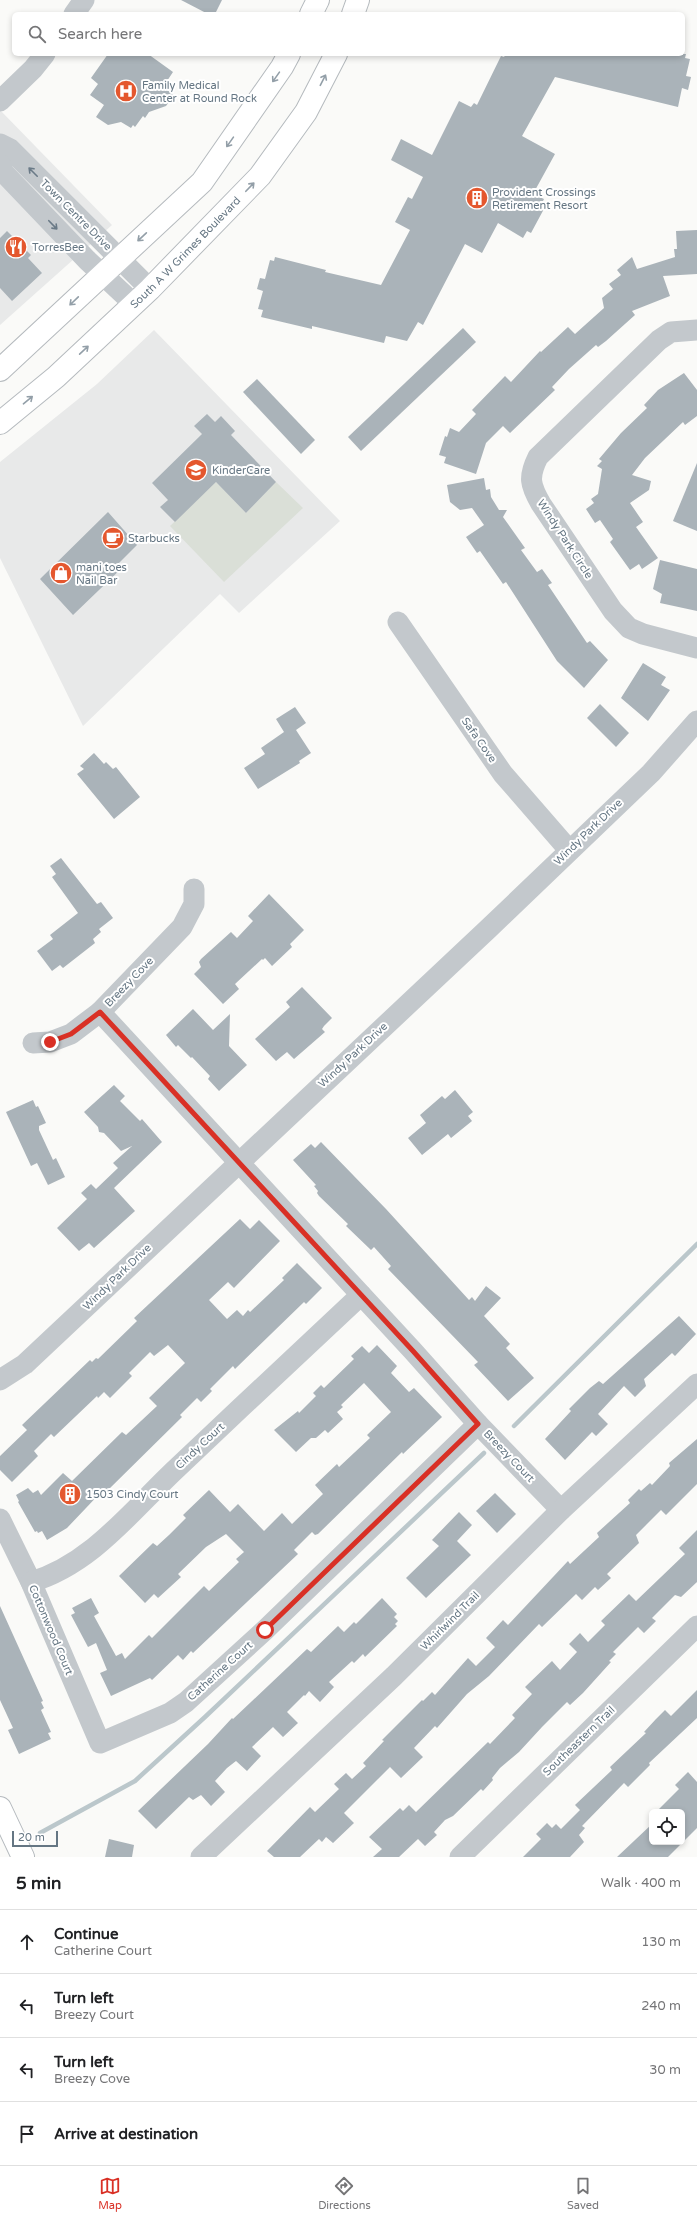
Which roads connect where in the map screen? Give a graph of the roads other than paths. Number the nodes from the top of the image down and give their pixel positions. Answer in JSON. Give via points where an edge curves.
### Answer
{"nodes":[{"id":1,"x":84,"y":0,"type":"edge"},
{"id":2,"x":318,"y":0,"type":"edge"},
{"id":3,"x":358,"y":0,"type":"edge"},
{"id":4,"x":75,"y":12,"type":"edge"},
{"id":5,"x":312,"y":12,"type":"edge"},
{"id":6,"x":354,"y":12,"type":"edge"},
{"id":7,"x":43,"y":56,"type":"edge"},
{"id":8,"x":288,"y":56,"type":"edge"},
{"id":9,"x":335,"y":56,"type":"edge"},
{"id":10,"x":0,"y":101,"type":"edge"},
{"id":11,"x":0,"y":144,"type":"edge"},
{"id":12,"x":0,"y":164,"type":"edge"},
{"id":13,"x":119,"y":258,"type":"junction"},
{"id":14,"x":102,"y":273,"type":"junction"},
{"id":15,"x":150,"y":289,"type":"junction"},
{"id":16,"x":134,"y":304,"type":"junction"},
{"id":17,"x":697,"y":330,"type":"edge"},
{"id":18,"x":0,"y":370,"type":"edge"},
{"id":19,"x":0,"y":423,"type":"edge"},
{"id":20,"x":398,"y":622,"type":"dead end"},
{"id":21,"x":697,"y":648,"type":"edge"},
{"id":22,"x":696,"y":724,"type":"edge"},
{"id":23,"x":569,"y":850,"type":"junction"},
{"id":24,"x":194,"y":889,"type":"dead end"},
{"id":25,"x":100,"y":1012,"type":"junction"},
{"id":26,"x":33,"y":1043,"type":"dead end"},
{"id":27,"x":237,"y":1162,"type":"junction"},
{"id":28,"x":361,"y":1295,"type":"junction"},
{"id":29,"x":0,"y":1380,"type":"edge"},
{"id":30,"x":697,"y":1384,"type":"edge"},
{"id":31,"x":478,"y":1424,"type":"junction"},
{"id":32,"x":561,"y":1510,"type":"junction"},
{"id":33,"x":0,"y":1519,"type":"edge"},
{"id":34,"x":31,"y":1582,"type":"junction"},
{"id":35,"x":697,"y":1626,"type":"edge"},
{"id":36,"x":100,"y":1743,"type":"joint"},
{"id":37,"x":0,"y":1808,"type":"edge"},
{"id":38,"x":23,"y":1857,"type":"edge"},
{"id":39,"x":202,"y":1857,"type":"edge"},
{"id":40,"x":460,"y":1857,"type":"edge"}],
"edges":[{"from":1,"to":4,"type":"street"},
{"from":2,"to":5,"type":"main road"},
{"from":3,"to":6,"type":"main road"},
{"from":7,"to":10,"type":"street"},
{"from":8,"to":13,"type":"main road","one_way":true,"via":[[202,182]]},
{"from":15,"to":9,"type":"main road","name":"South A W Grimes Boulevard","one_way":true,"via":[[260,176],[306,112]]},
{"from":13,"to":11,"type":"street","name":"Town Centre Drive","one_way":true,"via":[[10,148]]},
{"from":12,"to":14,"type":"street","name":"Town Centre Drive","one_way":true,"via":[[4,174]]},
{"from":13,"to":14,"type":"main road"},
{"from":13,"to":15,"type":"street","name":"Town Centre Drive"},
{"from":14,"to":16,"type":"street","name":"Town Centre Drive"},
{"from":14,"to":18,"type":"main road","one_way":true},
{"from":15,"to":16,"type":"main road","name":"South A W Grimes Boulevard"},
{"from":19,"to":16,"type":"main road","name":"South A W Grimes Boulevard","one_way":true,"via":[[56,377]]},
{"from":17,"to":21,"type":"street","name":"Windy Park Circle","via":[[672,332],[660,340],[538,457],[530,478],[541,504],[606,601],[629,628],[642,634]]},
{"from":20,"to":23,"type":"street","name":"Safa Cove","via":[[503,774]]},
{"from":22,"to":23,"type":"street","name":"Windy Park Drive","via":[[651,773]]},
{"from":23,"to":27,"type":"street","name":"Windy Park Drive","via":[[488,929]]},
{"from":24,"to":25,"type":"street","name":"Breezy Cove","via":[[194,904],[182,927]]},
{"from":25,"to":26,"type":"street","name":"Breezy Cove","via":[[71,1034],[50,1042]]},
{"from":25,"to":27,"type":"street","name":"Breezy Court"},
{"from":27,"to":28,"type":"street","name":"Breezy Court"},
{"from":27,"to":29,"type":"street","name":"Windy Park Drive","via":[[30,1359]]},
{"from":28,"to":31,"type":"street","name":"Breezy Court"},
{"from":28,"to":34,"type":"street","name":"Cindy Court","via":[[97,1545],[66,1568]]},
{"from":30,"to":32,"type":"street","name":"Whirlwind Trail"},
{"from":31,"to":32,"type":"street","name":"Breezy Court"},
{"from":31,"to":36,"type":"street","name":"Catherine Court","via":[[265,1630],[186,1702],[170,1713]]},
{"from":32,"to":39,"type":"street","name":"Whirlwind Trail","via":[[394,1676]]},
{"from":33,"to":34,"type":"street","name":"Cottonwood Court"},
{"from":34,"to":36,"type":"street","name":"Cottonwood Court"},
{"from":35,"to":40,"type":"street","name":"Southeastern Trail"},
{"from":37,"to":38,"type":"main road"}]}
